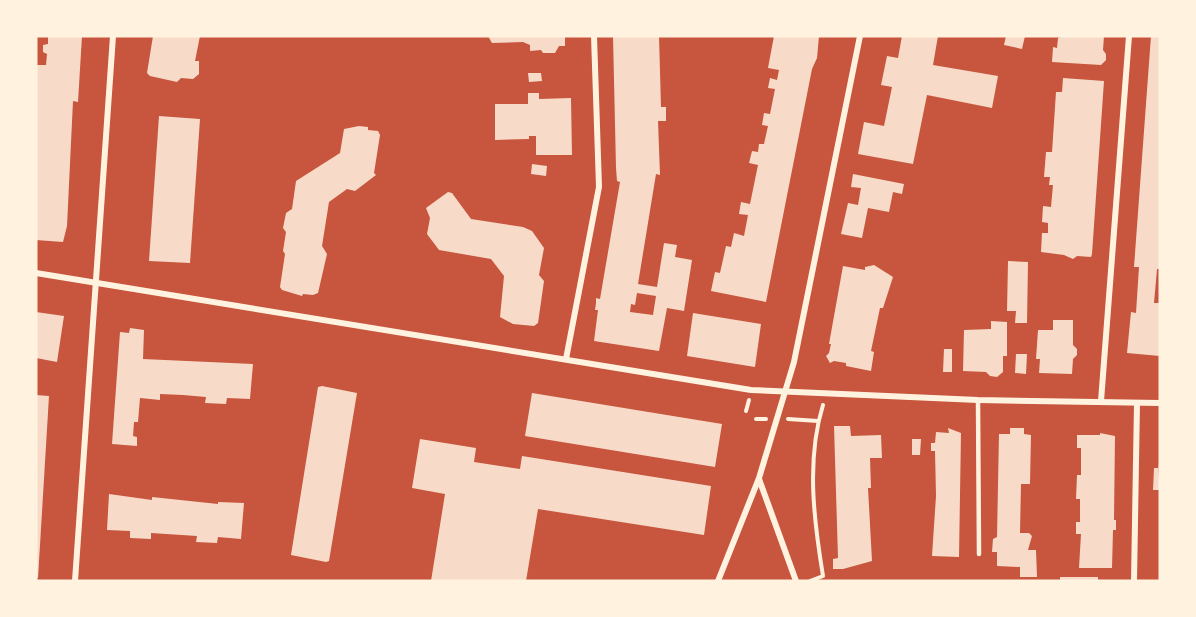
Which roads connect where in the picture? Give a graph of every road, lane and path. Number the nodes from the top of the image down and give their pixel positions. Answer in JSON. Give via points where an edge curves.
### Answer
{"nodes":[{"id":1,"x":113,"y":36,"type":"edge"},
{"id":2,"x":594,"y":36,"type":"edge"},
{"id":3,"x":860,"y":36,"type":"edge"},
{"id":4,"x":1129,"y":36,"type":"edge"},
{"id":5,"x":36,"y":273,"type":"edge"},
{"id":6,"x":96,"y":282,"type":"junction"},
{"id":7,"x":566,"y":359,"type":"junction"},
{"id":8,"x":785,"y":394,"type":"junction"},
{"id":9,"x":826,"y":395,"type":"junction"},
{"id":10,"x":978,"y":400,"type":"junction"},
{"id":11,"x":1101,"y":401,"type":"junction"},
{"id":12,"x":1137,"y":403,"type":"junction"},
{"id":13,"x":1160,"y":403,"type":"edge"},
{"id":14,"x":759,"y":478,"type":"junction"},
{"id":15,"x":979,"y":554,"type":"dead end"},
{"id":16,"x":824,"y":579,"type":"edge"},
{"id":17,"x":75,"y":581,"type":"edge"},
{"id":18,"x":718,"y":581,"type":"edge"},
{"id":19,"x":795,"y":581,"type":"edge"},
{"id":20,"x":810,"y":581,"type":"edge"},
{"id":21,"x":1134,"y":581,"type":"edge"}],
"edges":[{"from":1,"to":6,"type":"street"},
{"from":2,"to":7,"type":"street","via":[[598,187]]},
{"from":3,"to":8,"type":"street","via":[[801,333]]},
{"from":4,"to":11,"type":"street"},
{"from":5,"to":6,"type":"street"},
{"from":6,"to":7,"type":"street"},
{"from":6,"to":17,"type":"street"},
{"from":7,"to":8,"type":"street"},
{"from":8,"to":9,"type":"street"},
{"from":8,"to":14,"type":"street"},
{"from":9,"to":10,"type":"street"},
{"from":9,"to":16,"type":"path","via":[[818,421],[812,510]]},
{"from":10,"to":11,"type":"street"},
{"from":10,"to":15,"type":"lane"},
{"from":11,"to":12,"type":"street"},
{"from":12,"to":13,"type":"street"},
{"from":12,"to":21,"type":"street"},
{"from":14,"to":18,"type":"street"},
{"from":14,"to":19,"type":"street"},
{"from":16,"to":20,"type":"path"}]}
